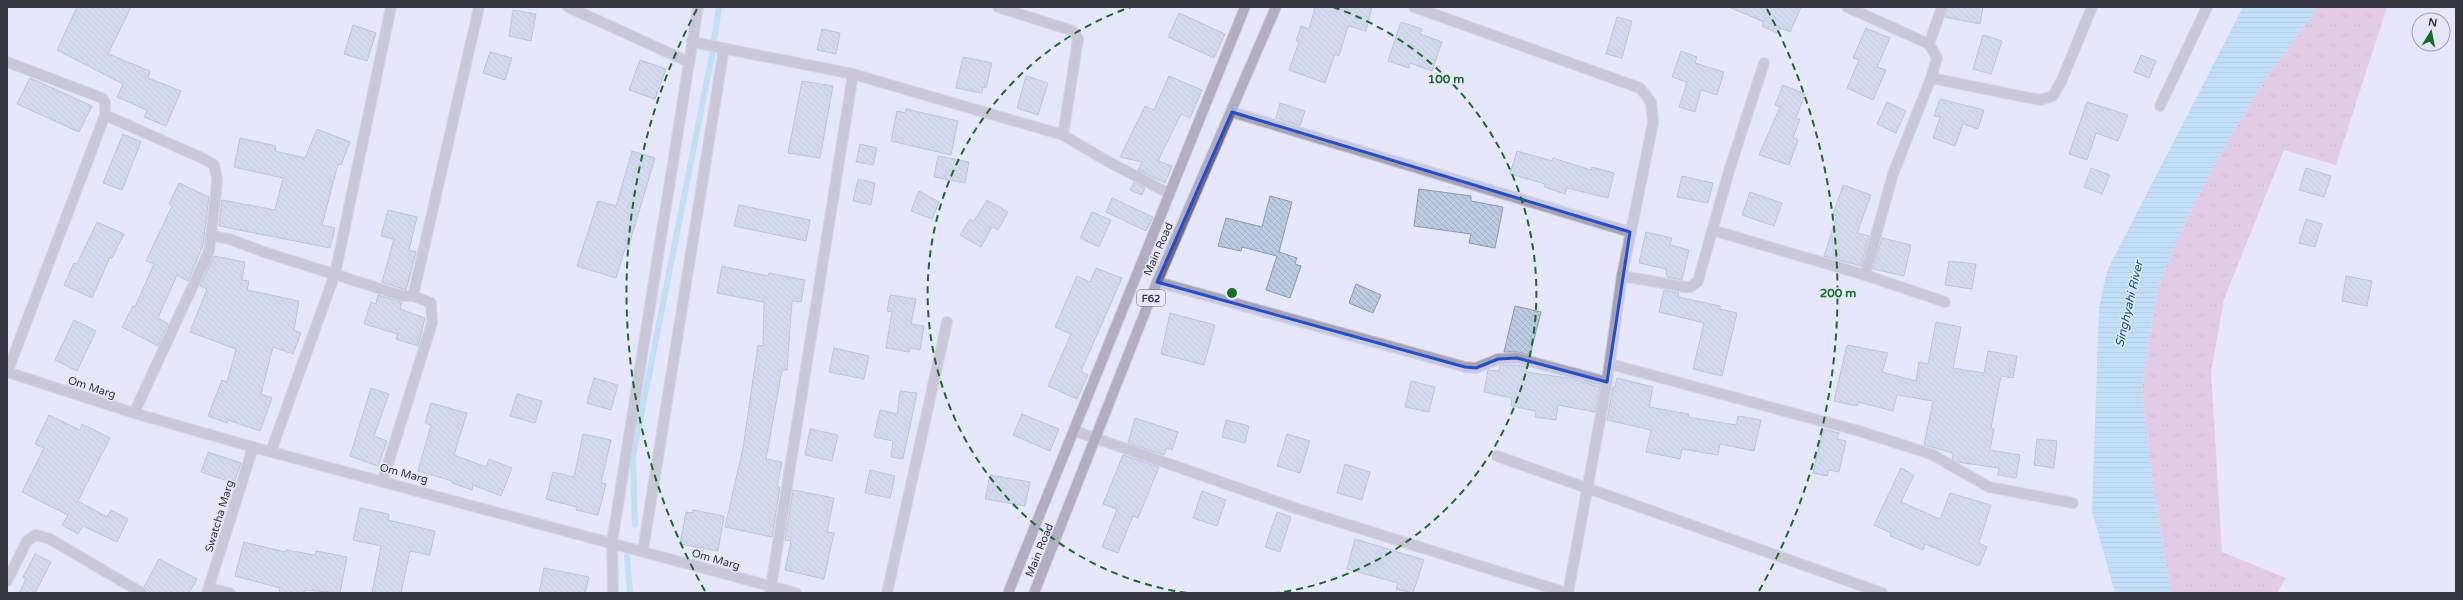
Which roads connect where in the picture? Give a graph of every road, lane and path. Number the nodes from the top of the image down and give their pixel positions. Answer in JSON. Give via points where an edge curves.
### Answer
{"nodes":[{"id":1,"x":391,"y":7,"type":"edge"},
{"id":2,"x":480,"y":7,"type":"edge"},
{"id":3,"x":568,"y":7,"type":"edge"},
{"id":4,"x":698,"y":7,"type":"edge"},
{"id":5,"x":998,"y":7,"type":"edge"},
{"id":6,"x":1245,"y":7,"type":"edge"},
{"id":7,"x":1276,"y":7,"type":"edge"},
{"id":8,"x":1414,"y":7,"type":"edge"},
{"id":9,"x":1847,"y":7,"type":"edge"},
{"id":10,"x":1942,"y":7,"type":"edge"},
{"id":11,"x":2092,"y":7,"type":"edge"},
{"id":12,"x":2206,"y":7,"type":"edge"},
{"id":13,"x":697,"y":43,"type":"junction"},
{"id":14,"x":1929,"y":44,"type":"junction"},
{"id":15,"x":721,"y":48,"type":"junction"},
{"id":16,"x":7,"y":62,"type":"edge"},
{"id":17,"x":689,"y":62,"type":"junction"},
{"id":18,"x":1764,"y":63,"type":"dead end"},
{"id":19,"x":853,"y":74,"type":"junction"},
{"id":20,"x":1931,"y":78,"type":"junction"},
{"id":21,"x":2160,"y":106,"type":"dead end"},
{"id":22,"x":1232,"y":112,"type":"junction"},
{"id":23,"x":105,"y":115,"type":"junction"},
{"id":24,"x":1063,"y":135,"type":"junction"},
{"id":25,"x":1170,"y":194,"type":"junction"},
{"id":26,"x":1712,"y":230,"type":"junction"},
{"id":27,"x":1630,"y":232,"type":"junction"},
{"id":28,"x":211,"y":235,"type":"junction"},
{"id":29,"x":335,"y":274,"type":"junction"},
{"id":30,"x":1865,"y":275,"type":"junction"},
{"id":31,"x":1622,"y":276,"type":"junction"},
{"id":32,"x":1157,"y":282,"type":"junction"},
{"id":33,"x":413,"y":296,"type":"junction"},
{"id":34,"x":1945,"y":302,"type":"dead end"},
{"id":35,"x":947,"y":322,"type":"dead end"},
{"id":36,"x":1610,"y":364,"type":"junction"},
{"id":37,"x":7,"y":372,"type":"edge"},
{"id":38,"x":1607,"y":382,"type":"junction"},
{"id":39,"x":134,"y":413,"type":"junction"},
{"id":40,"x":1075,"y":431,"type":"junction"},
{"id":41,"x":1097,"y":438,"type":"junction"},
{"id":42,"x":253,"y":447,"type":"junction"},
{"id":43,"x":272,"y":451,"type":"junction"},
{"id":44,"x":1497,"y":456,"type":"dead end"},
{"id":45,"x":383,"y":480,"type":"junction"},
{"id":46,"x":1589,"y":489,"type":"junction"},
{"id":47,"x":2073,"y":504,"type":"dead end"},
{"id":48,"x":612,"y":542,"type":"junction"},
{"id":49,"x":643,"y":550,"type":"junction"},
{"id":50,"x":7,"y":581,"type":"edge"},
{"id":51,"x":208,"y":590,"type":"edge"},
{"id":52,"x":770,"y":590,"type":"edge"},
{"id":53,"x":142,"y":593,"type":"edge"},
{"id":54,"x":230,"y":593,"type":"edge"},
{"id":55,"x":613,"y":593,"type":"edge"},
{"id":56,"x":796,"y":593,"type":"edge"},
{"id":57,"x":887,"y":593,"type":"edge"},
{"id":58,"x":1008,"y":593,"type":"edge"},
{"id":59,"x":1034,"y":593,"type":"edge"},
{"id":60,"x":1567,"y":593,"type":"edge"},
{"id":61,"x":1882,"y":593,"type":"edge"}],
"edges":[{"from":1,"to":29,"type":"street"},
{"from":2,"to":33,"type":"street"},
{"from":3,"to":17,"type":"street"},
{"from":4,"to":13,"type":"street"},
{"from":5,"to":24,"type":"street","via":[[1073,31],[1078,39]]},
{"from":6,"to":25,"type":"main road","name":"Main Road","number":"F62"},
{"from":7,"to":22,"type":"main road","name":"Main Road","number":"F62"},
{"from":8,"to":27,"type":"street","via":[[1640,88],[1651,102],[1653,123]]},
{"from":9,"to":14,"type":"street"},
{"from":10,"to":14,"type":"street"},
{"from":11,"to":20,"type":"street","via":[[2062,82],[2053,96],[2040,100]]},
{"from":12,"to":21,"type":"street"},
{"from":13,"to":15,"type":"street"},
{"from":13,"to":17,"type":"street"},
{"from":14,"to":20,"type":"street","via":[[1937,58]]},
{"from":15,"to":19,"type":"street"},
{"from":15,"to":49,"type":"street"},
{"from":16,"to":23,"type":"street","via":[[102,98],[105,102]]},
{"from":17,"to":48,"type":"street"},
{"from":18,"to":26,"type":"street"},
{"from":19,"to":24,"type":"street"},
{"from":19,"to":52,"type":"street"},
{"from":20,"to":30,"type":"street","via":[[1893,174]]},
{"from":22,"to":27,"type":"street"},
{"from":22,"to":32,"type":"main road","name":"Main Road","number":"F62"},
{"from":23,"to":28,"type":"street","via":[[214,165],[217,178]]},
{"from":23,"to":37,"type":"street"},
{"from":24,"to":25,"type":"street"},
{"from":25,"to":40,"type":"main road","name":"Main Road","number":"F62"},
{"from":26,"to":30,"type":"street"},
{"from":26,"to":31,"type":"street","via":[[1698,281],[1691,287]]},
{"from":27,"to":31,"type":"street"},
{"from":28,"to":29,"type":"street"},
{"from":28,"to":39,"type":"street","via":[[209,251]]},
{"from":29,"to":33,"type":"street","via":[[403,296]]},
{"from":29,"to":43,"type":"street"},
{"from":30,"to":34,"type":"street"},
{"from":31,"to":36,"type":"street"},
{"from":32,"to":38,"type":"street","via":[[1465,367],[1476,368],[1498,359],[1517,358]]},
{"from":32,"to":41,"type":"main road","name":"Main Road","number":"F62"},
{"from":33,"to":45,"type":"street","via":[[431,303],[432,323]]},
{"from":35,"to":57,"type":"street"},
{"from":36,"to":38,"type":"street"},
{"from":36,"to":47,"type":"street","via":[[1859,431],[1931,454],[1989,487]]},
{"from":37,"to":39,"type":"street","name":"Om Marg"},
{"from":38,"to":46,"type":"street"},
{"from":39,"to":42,"type":"street","name":"Om Marg"},
{"from":40,"to":41,"type":"street"},
{"from":40,"to":58,"type":"main road","name":"Main Road","number":"F62"},
{"from":41,"to":59,"type":"main road","name":"Main Road","number":"F62"},
{"from":41,"to":60,"type":"street","via":[[1298,510]]},
{"from":42,"to":43,"type":"street","name":"Om Marg"},
{"from":42,"to":51,"type":"street","name":"Swatcha Marg"},
{"from":43,"to":45,"type":"street","name":"Om Marg"},
{"from":44,"to":46,"type":"street"},
{"from":45,"to":48,"type":"street","name":"Om Marg"},
{"from":46,"to":60,"type":"street"},
{"from":46,"to":61,"type":"street"},
{"from":48,"to":49,"type":"street","name":"Om Marg"},
{"from":48,"to":55,"type":"street"},
{"from":49,"to":52,"type":"street","name":"Om Marg"},
{"from":50,"to":53,"type":"street","via":[[27,541],[36,535],[50,539]]},
{"from":51,"to":54,"type":"street"},
{"from":52,"to":56,"type":"street","name":"Om Marg"}]}
